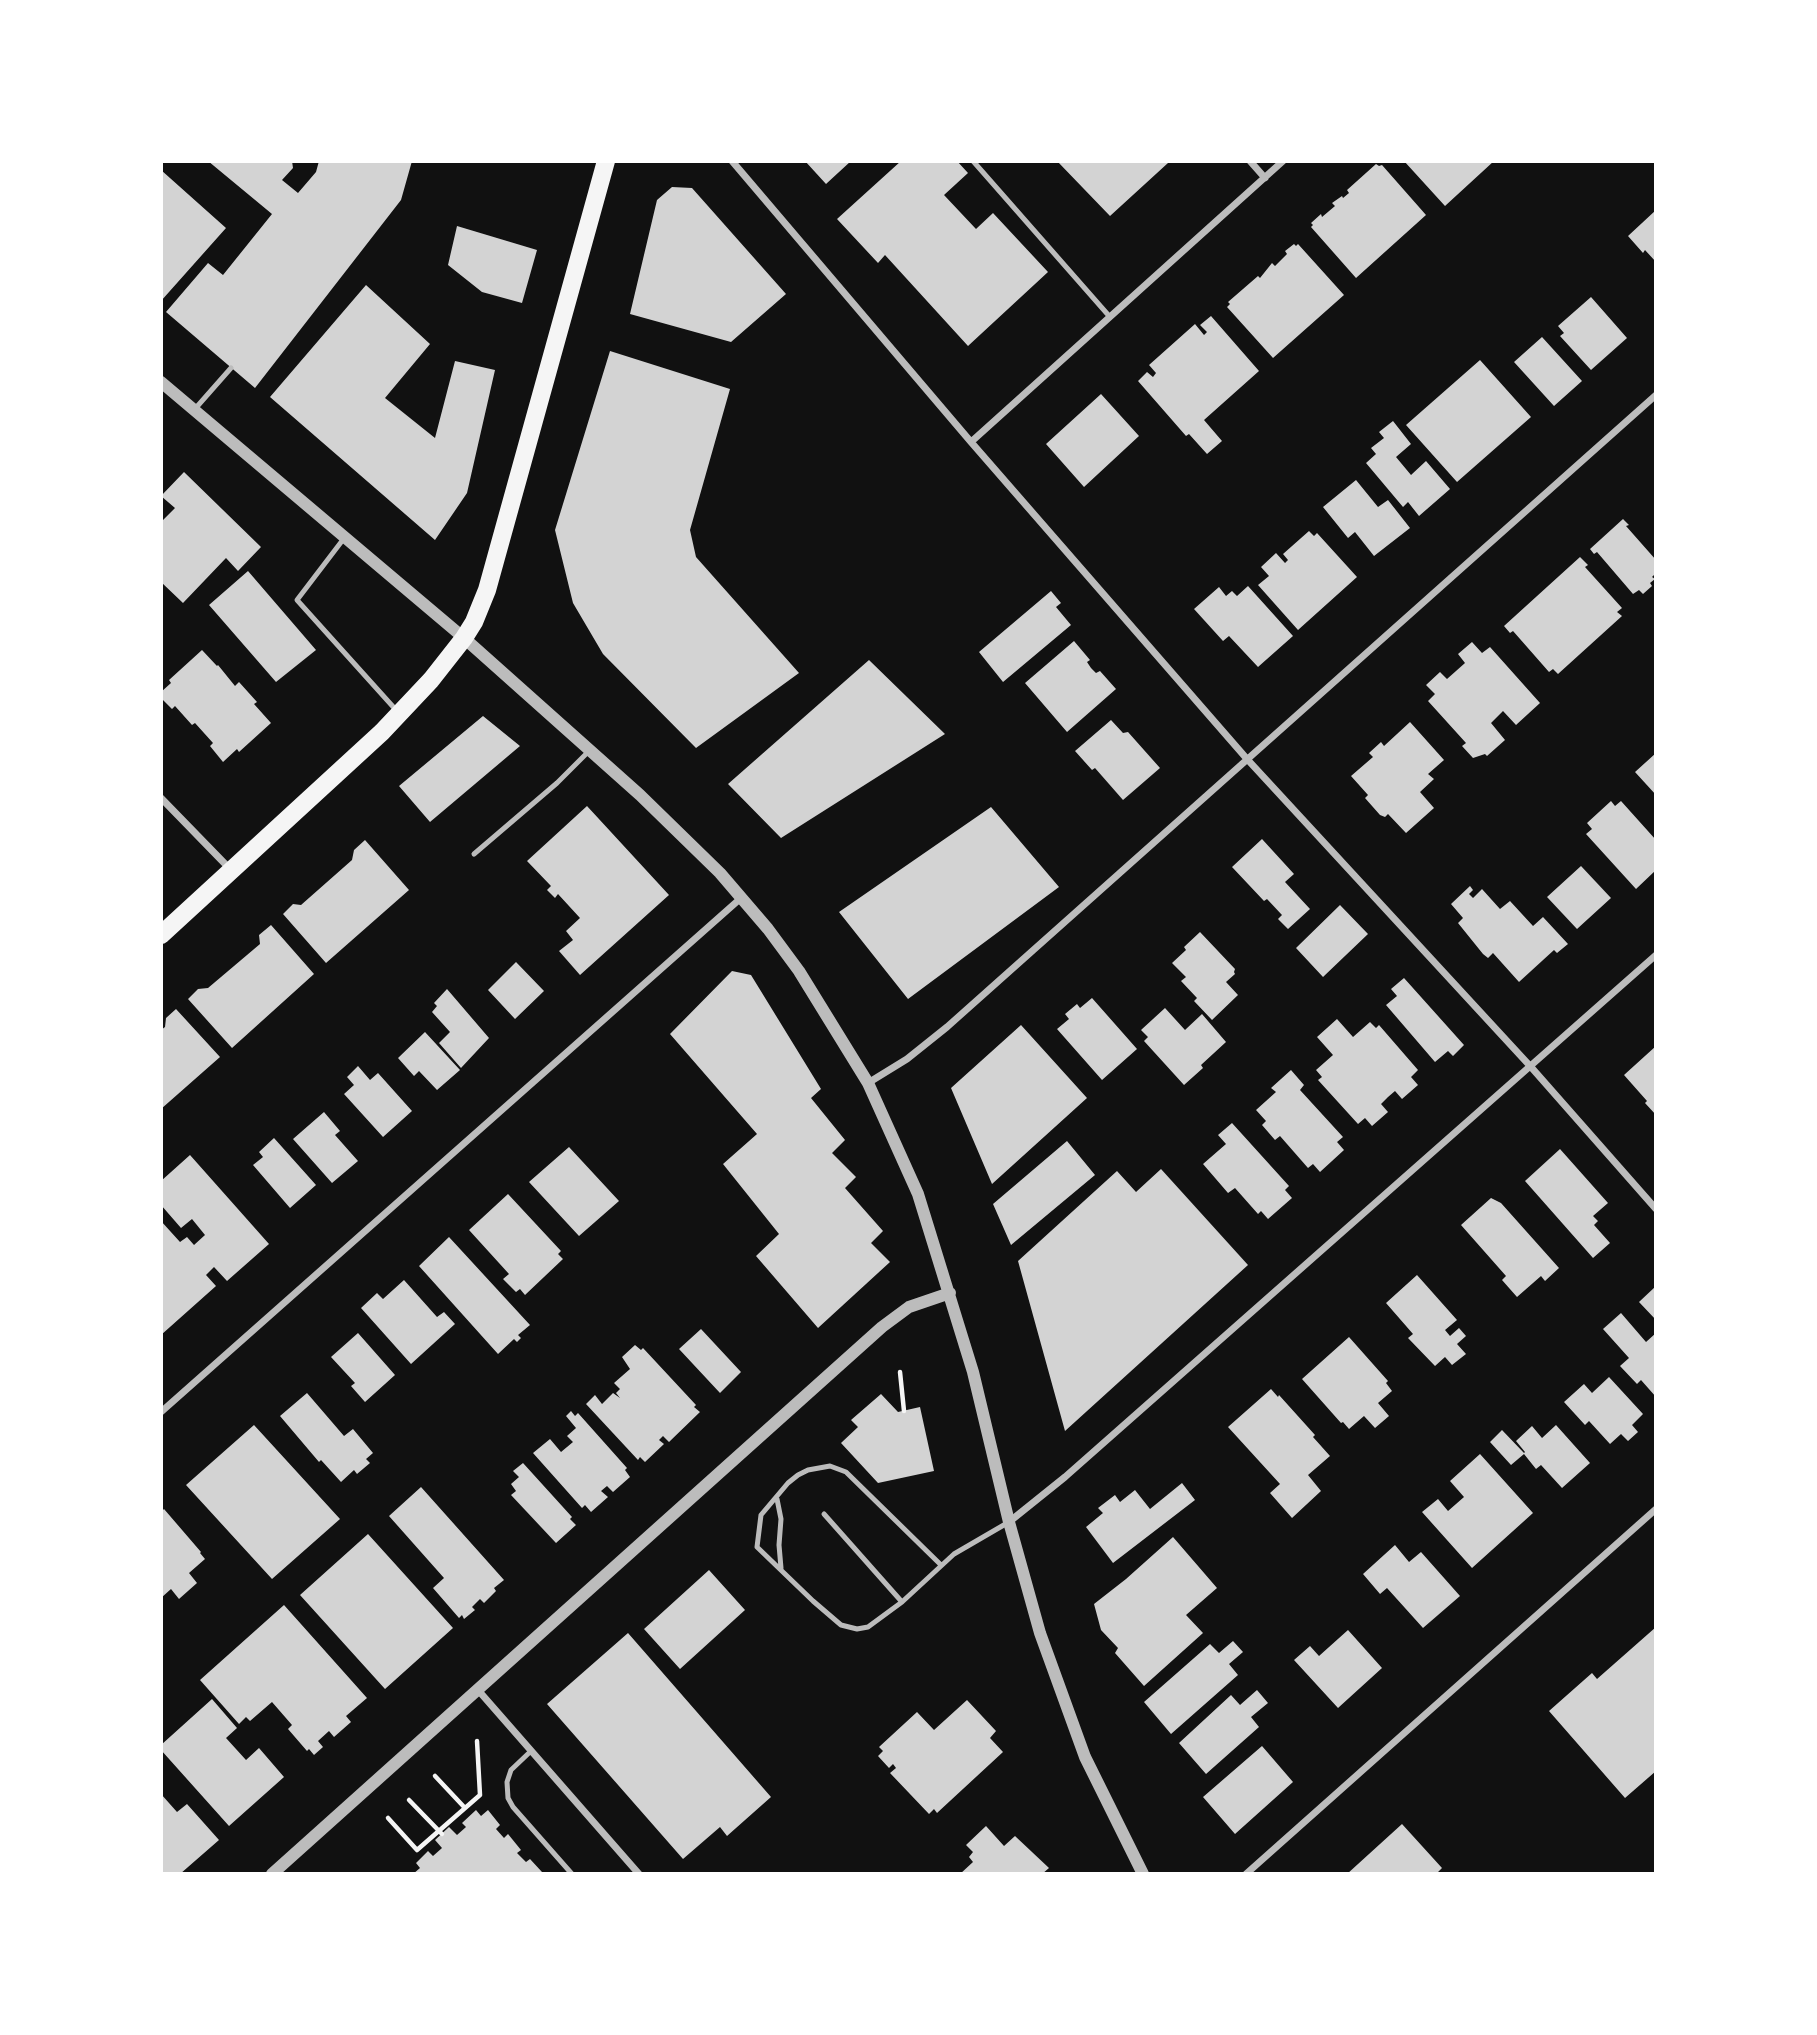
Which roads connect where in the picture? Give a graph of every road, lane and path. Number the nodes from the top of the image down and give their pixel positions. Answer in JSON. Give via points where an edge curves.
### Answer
{"nodes":[{"id":1,"x":606,"y":161,"type":"edge"},
{"id":2,"x":732,"y":161,"type":"edge"},
{"id":3,"x":973,"y":161,"type":"edge"},
{"id":4,"x":1250,"y":161,"type":"edge"},
{"id":5,"x":1283,"y":161,"type":"edge"},
{"id":6,"x":1265,"y":178,"type":"junction"},
{"id":7,"x":1110,"y":317,"type":"junction"},
{"id":8,"x":231,"y":368,"type":"dead end"},
{"id":9,"x":161,"y":382,"type":"edge"},
{"id":10,"x":1656,"y":395,"type":"edge"},
{"id":11,"x":194,"y":410,"type":"junction"},
{"id":12,"x":971,"y":442,"type":"junction"},
{"id":13,"x":345,"y":537,"type":"junction"},
{"id":14,"x":464,"y":638,"type":"junction"},
{"id":15,"x":399,"y":713,"type":"junction"},
{"id":16,"x":590,"y":750,"type":"junction"},
{"id":17,"x":1247,"y":760,"type":"junction"},
{"id":18,"x":161,"y":798,"type":"edge"},
{"id":19,"x":474,"y":853,"type":"dead end"},
{"id":20,"x":232,"y":871,"type":"junction"},
{"id":21,"x":741,"y":898,"type":"junction"},
{"id":22,"x":161,"y":935,"type":"edge"},
{"id":23,"x":1656,"y":955,"type":"edge"},
{"id":24,"x":1531,"y":1067,"type":"junction"},
{"id":25,"x":868,"y":1083,"type":"junction"},
{"id":26,"x":1656,"y":1209,"type":"edge"},
{"id":27,"x":950,"y":1293,"type":"junction"},
{"id":28,"x":900,"y":1372,"type":"dead end"},
{"id":29,"x":904,"y":1411,"type":"dead end"},
{"id":30,"x":161,"y":1412,"type":"edge"},
{"id":31,"x":777,"y":1499,"type":"junction"},
{"id":32,"x":1656,"y":1509,"type":"edge"},
{"id":33,"x":824,"y":1514,"type":"dead end"},
{"id":34,"x":1009,"y":1522,"type":"junction"},
{"id":35,"x":940,"y":1564,"type":"junction"},
{"id":36,"x":781,"y":1570,"type":"junction"},
{"id":37,"x":902,"y":1602,"type":"junction"},
{"id":38,"x":478,"y":1690,"type":"junction"},
{"id":39,"x":477,"y":1741,"type":"dead end"},
{"id":40,"x":531,"y":1751,"type":"junction"},
{"id":41,"x":435,"y":1776,"type":"dead end"},
{"id":42,"x":409,"y":1800,"type":"dead end"},
{"id":43,"x":465,"y":1808,"type":"junction"},
{"id":44,"x":388,"y":1818,"type":"dead end"},
{"id":45,"x":440,"y":1833,"type":"junction"},
{"id":46,"x":272,"y":1874,"type":"edge"},
{"id":47,"x":572,"y":1874,"type":"edge"},
{"id":48,"x":639,"y":1874,"type":"edge"},
{"id":49,"x":1143,"y":1874,"type":"edge"},
{"id":50,"x":1246,"y":1874,"type":"edge"}],
"edges":[{"from":1,"to":14,"type":"main road","via":[[487,590]]},
{"from":2,"to":12,"type":"street"},
{"from":3,"to":7,"type":"lane"},
{"from":4,"to":6,"type":"street"},
{"from":5,"to":6,"type":"street"},
{"from":6,"to":7,"type":"street"},
{"from":7,"to":12,"type":"street"},
{"from":8,"to":11,"type":"lane"},
{"from":9,"to":11,"type":"street"},
{"from":10,"to":17,"type":"street"},
{"from":11,"to":13,"type":"street"},
{"from":12,"to":17,"type":"street"},
{"from":13,"to":14,"type":"street"},
{"from":13,"to":15,"type":"lane","via":[[297,600]]},
{"from":14,"to":15,"type":"main road"},
{"from":14,"to":16,"type":"street"},
{"from":15,"to":20,"type":"main road"},
{"from":16,"to":19,"type":"lane"},
{"from":16,"to":21,"type":"street","via":[[692,845]]},
{"from":17,"to":24,"type":"street"},
{"from":17,"to":25,"type":"street","via":[[947,1027]]},
{"from":18,"to":20,"type":"street"},
{"from":20,"to":22,"type":"main road"},
{"from":21,"to":25,"type":"street","via":[[799,971]]},
{"from":21,"to":30,"type":"street"},
{"from":23,"to":24,"type":"street"},
{"from":24,"to":26,"type":"street"},
{"from":24,"to":34,"type":"street"},
{"from":25,"to":27,"type":"street","via":[[918,1194]]},
{"from":27,"to":34,"type":"street"},
{"from":27,"to":38,"type":"street","via":[[909,1307],[882,1327]]},
{"from":28,"to":29,"type":"path"},
{"from":31,"to":35,"type":"lane","via":[[788,1483],[808,1470],[841,1469]]},
{"from":31,"to":36,"type":"lane"},
{"from":31,"to":36,"type":"lane","via":[[761,1516],[757,1547]]},
{"from":32,"to":50,"type":"street"},
{"from":33,"to":37,"type":"lane"},
{"from":34,"to":35,"type":"lane"},
{"from":34,"to":49,"type":"street","via":[[1040,1633],[1075,1732]]},
{"from":35,"to":37,"type":"lane"},
{"from":36,"to":37,"type":"lane","via":[[832,1619],[848,1628],[868,1627]]},
{"from":38,"to":40,"type":"street"},
{"from":38,"to":46,"type":"street"},
{"from":39,"to":43,"type":"path","via":[[480,1795]]},
{"from":40,"to":47,"type":"lane","via":[[511,1770],[508,1798]]},
{"from":40,"to":48,"type":"street"},
{"from":41,"to":43,"type":"path"},
{"from":42,"to":45,"type":"path"},
{"from":43,"to":45,"type":"path"},
{"from":44,"to":45,"type":"path","via":[[417,1850]]}]}
